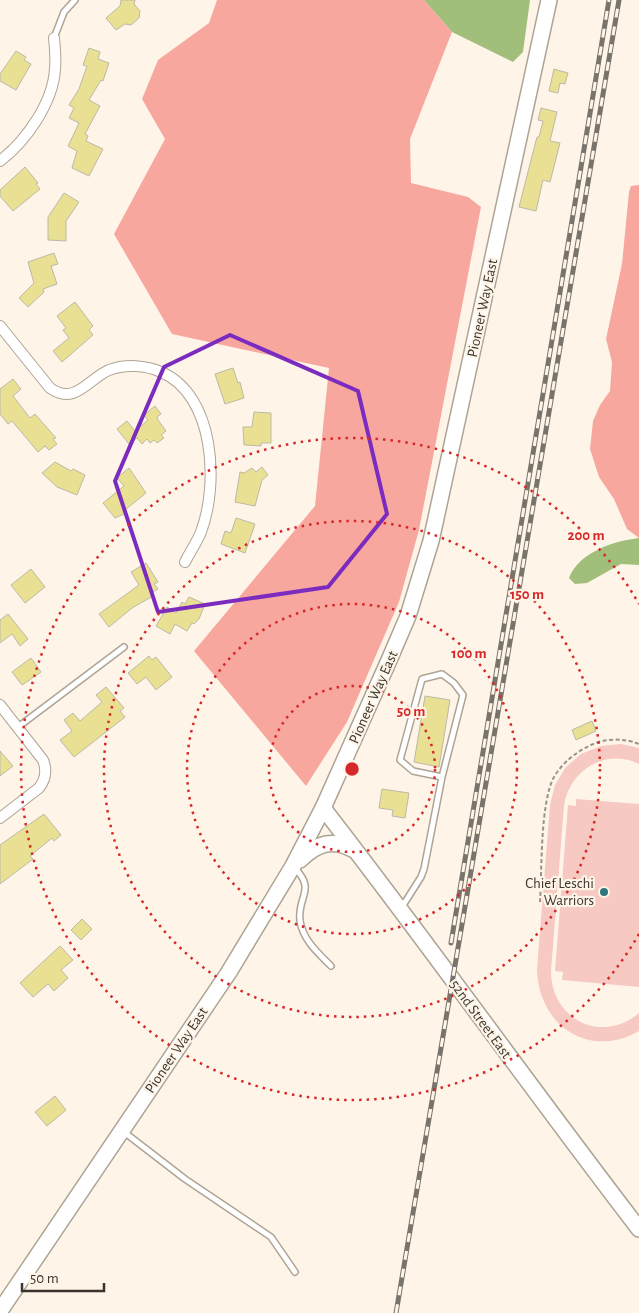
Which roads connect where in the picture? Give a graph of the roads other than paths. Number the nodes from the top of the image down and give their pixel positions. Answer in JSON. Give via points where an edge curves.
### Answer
{"nodes":[{"id":1,"x":75,"y":0,"type":"edge"},
{"id":2,"x":549,"y":0,"type":"edge"},
{"id":3,"x":54,"y":38,"type":"joint"},
{"id":4,"x":0,"y":161,"type":"edge"},
{"id":5,"x":0,"y":326,"type":"edge"},
{"id":6,"x":185,"y":562,"type":"dead end"},
{"id":7,"x":124,"y":647,"type":"dead end"},
{"id":8,"x":0,"y":705,"type":"edge"},
{"id":9,"x":18,"y":727,"type":"junction"},
{"id":10,"x":442,"y":777,"type":"junction"},
{"id":11,"x":323,"y":808,"type":"junction"},
{"id":12,"x":0,"y":818,"type":"edge"},
{"id":13,"x":356,"y":851,"type":"junction"},
{"id":14,"x":293,"y":866,"type":"junction"},
{"id":15,"x":400,"y":909,"type":"junction"},
{"id":16,"x":331,"y":966,"type":"dead end"},
{"id":17,"x":122,"y":1130,"type":"junction"},
{"id":18,"x":639,"y":1229,"type":"edge"},
{"id":19,"x":295,"y":1272,"type":"dead end"},
{"id":20,"x":0,"y":1311,"type":"edge"}],
"edges":[{"from":1,"to":3,"type":"lane","via":[[64,12]]},
{"from":2,"to":11,"type":"main road","name":"Pioneer Way East","via":[[431,541],[408,616]]},
{"from":3,"to":4,"type":"street","via":[[55,69],[42,110],[22,140]]},
{"from":5,"to":6,"type":"street","via":[[50,388],[63,395],[75,394],[108,370],[135,366],[163,373],[175,380],[192,398],[205,427],[210,477],[201,532]]},
{"from":7,"to":9,"type":"lane"},
{"from":8,"to":9,"type":"street"},
{"from":9,"to":12,"type":"street","via":[[43,760],[45,774],[39,788]]},
{"from":10,"to":10,"type":"lane","via":[[463,695],[442,674],[422,679],[400,760],[413,772]]},
{"from":10,"to":15,"type":"lane","via":[[424,869]]},
{"from":11,"to":13,"type":"main road","name":"52nd Street East"},
{"from":11,"to":14,"type":"main road","name":"Pioneer Way East"},
{"from":13,"to":14,"type":"main road","via":[[338,842],[325,843]]},
{"from":13,"to":15,"type":"main road","name":"52nd Street East"},
{"from":14,"to":16,"type":"lane","via":[[306,886],[300,910],[305,936]]},
{"from":14,"to":17,"type":"main road","name":"Pioneer Way East","via":[[229,972]]},
{"from":15,"to":18,"type":"main road","name":"52nd Street East"},
{"from":17,"to":19,"type":"lane","via":[[185,1179],[271,1236]]},
{"from":17,"to":20,"type":"main road","name":"Pioneer Way East"}]}
